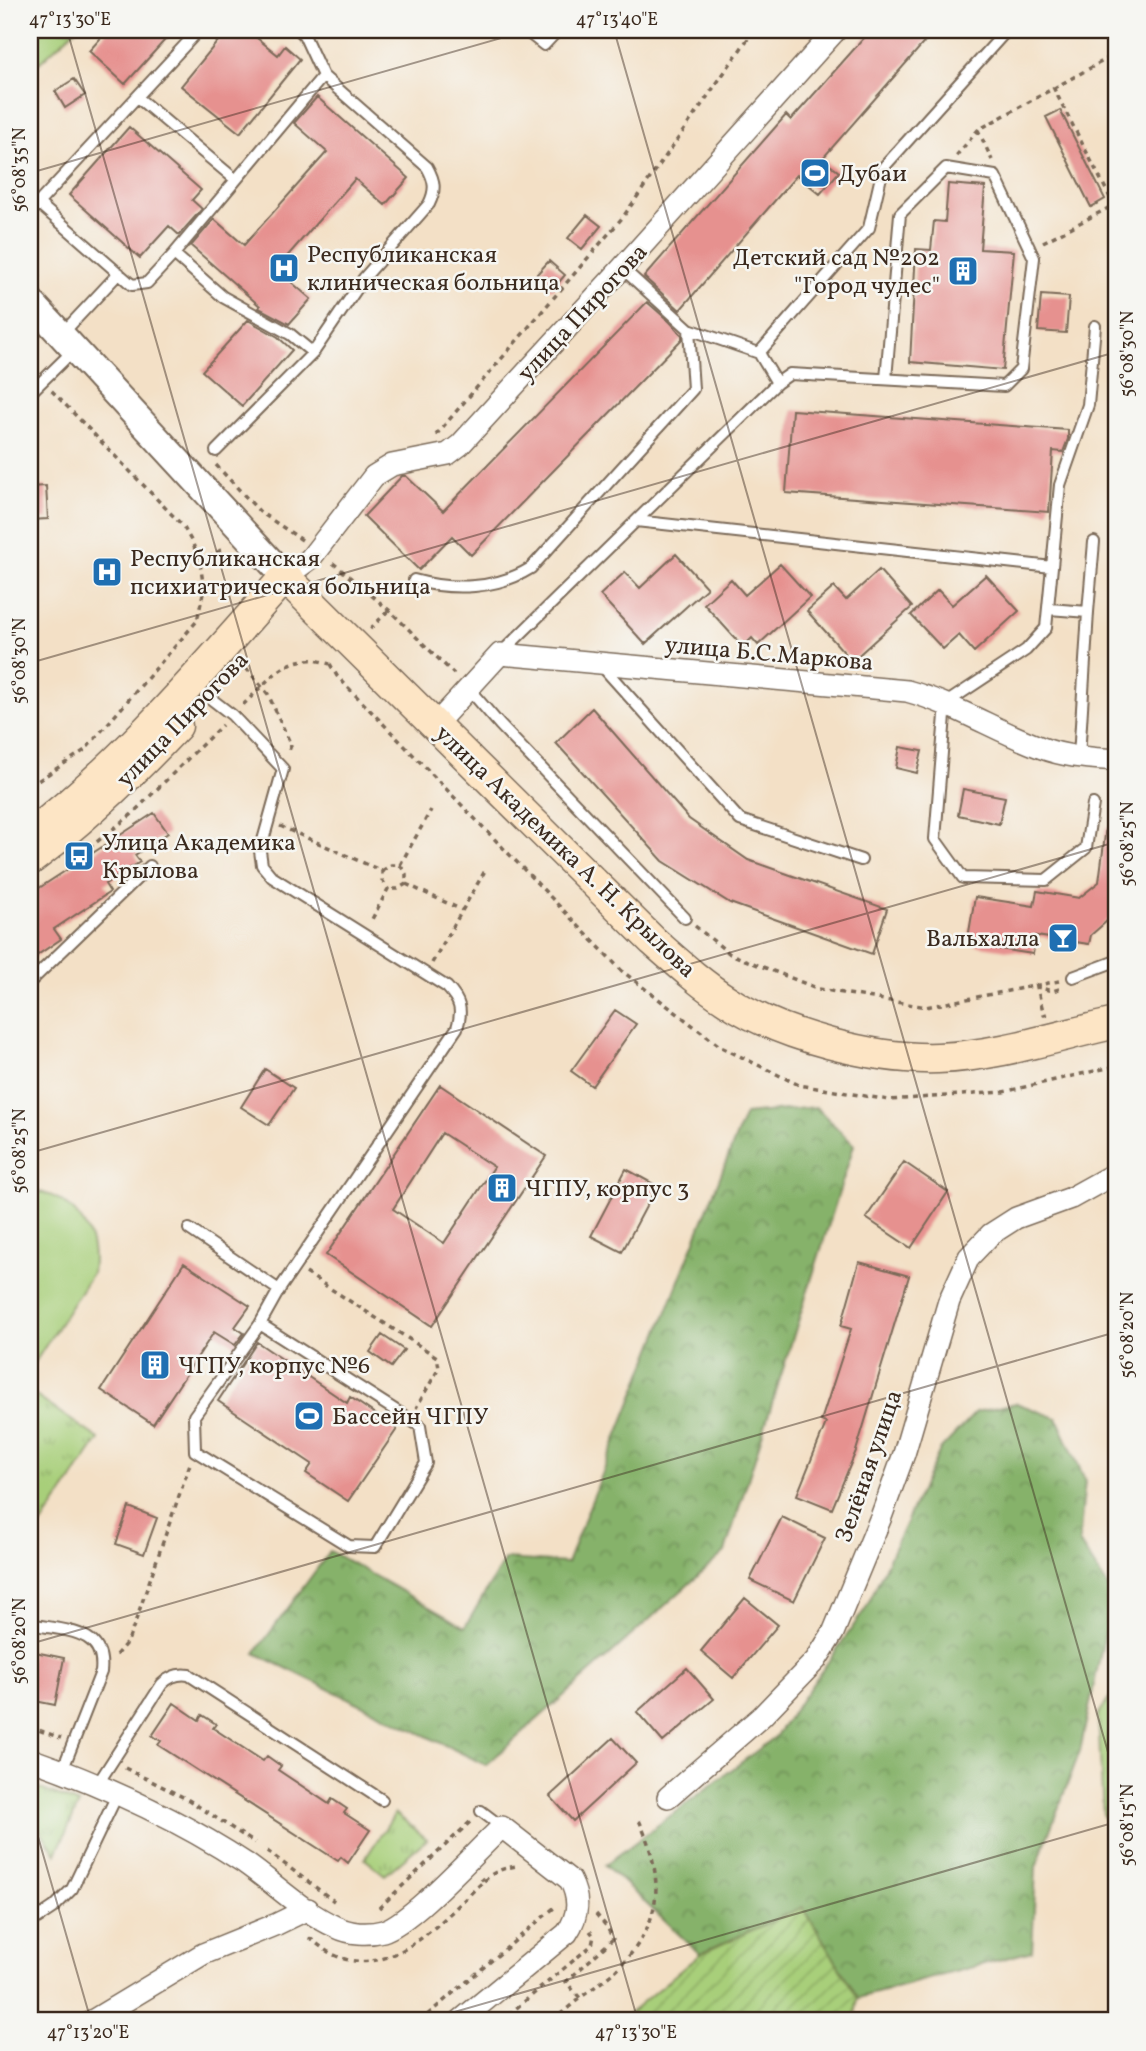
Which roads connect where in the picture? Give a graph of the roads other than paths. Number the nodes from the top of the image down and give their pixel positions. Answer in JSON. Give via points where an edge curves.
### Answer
{"nodes":[{"id":1,"x":198,"y":30,"type":"edge"},
{"id":2,"x":299,"y":30,"type":"edge"},
{"id":3,"x":525,"y":30,"type":"edge"},
{"id":4,"x":558,"y":30,"type":"edge"},
{"id":5,"x":836,"y":30,"type":"edge"},
{"id":6,"x":1007,"y":30,"type":"edge"},
{"id":7,"x":323,"y":76,"type":"junction"},
{"id":8,"x":137,"y":97,"type":"junction"},
{"id":9,"x":236,"y":180,"type":"junction"},
{"id":10,"x":34,"y":207,"type":"edge"},
{"id":11,"x":174,"y":254,"type":"junction"},
{"id":12,"x":622,"y":268,"type":"junction"},
{"id":13,"x":119,"y":273,"type":"junction"},
{"id":14,"x":30,"y":301,"type":"edge"},
{"id":15,"x":1095,"y":326,"type":"dead end"},
{"id":16,"x":689,"y":329,"type":"junction"},
{"id":17,"x":67,"y":342,"type":"junction"},
{"id":18,"x":313,"y":352,"type":"junction"},
{"id":19,"x":759,"y":353,"type":"junction"},
{"id":20,"x":886,"y":379,"type":"junction"},
{"id":21,"x":777,"y":383,"type":"junction"},
{"id":22,"x":30,"y":393,"type":"edge"},
{"id":23,"x":215,"y":457,"type":"road end"},
{"id":24,"x":636,"y":521,"type":"junction"},
{"id":25,"x":1094,"y":542,"type":"dead end"},
{"id":26,"x":1052,"y":567,"type":"junction"},
{"id":27,"x":414,"y":580,"type":"dead end"},
{"id":28,"x":292,"y":584,"type":"junction"},
{"id":29,"x":1049,"y":609,"type":"junction"},
{"id":30,"x":1088,"y":612,"type":"junction"},
{"id":31,"x":500,"y":654,"type":"junction"},
{"id":32,"x":601,"y":665,"type":"junction"},
{"id":33,"x":464,"y":684,"type":"junction"},
{"id":34,"x":206,"y":695,"type":"junction"},
{"id":35,"x":946,"y":704,"type":"junction"},
{"id":36,"x":436,"y":724,"type":"junction"},
{"id":37,"x":1079,"y":757,"type":"junction"},
{"id":38,"x":1116,"y":760,"type":"edge"},
{"id":39,"x":1093,"y":804,"type":"dead end"},
{"id":40,"x":30,"y":835,"type":"edge"},
{"id":41,"x":30,"y":860,"type":"edge"},
{"id":42,"x":861,"y":860,"type":"dead end"},
{"id":43,"x":150,"y":866,"type":"dead end"},
{"id":44,"x":685,"y":918,"type":"road end"},
{"id":45,"x":1116,"y":961,"type":"edge"},
{"id":46,"x":1073,"y":977,"type":"road end"},
{"id":47,"x":30,"y":982,"type":"edge"},
{"id":48,"x":1116,"y":1023,"type":"edge"},
{"id":49,"x":1116,"y":1172,"type":"edge"},
{"id":50,"x":189,"y":1229,"type":"dead end"},
{"id":51,"x":279,"y":1290,"type":"junction"},
{"id":52,"x":260,"y":1324,"type":"junction"},
{"id":53,"x":30,"y":1624,"type":"edge"},
{"id":54,"x":30,"y":1759,"type":"edge"},
{"id":55,"x":62,"y":1770,"type":"junction"},
{"id":56,"x":97,"y":1785,"type":"junction"},
{"id":57,"x":118,"y":1793,"type":"junction"},
{"id":58,"x":668,"y":1797,"type":"dead end"},
{"id":59,"x":382,"y":1800,"type":"dead end"},
{"id":60,"x":481,"y":1811,"type":"road end"},
{"id":61,"x":502,"y":1827,"type":"junction"},
{"id":62,"x":308,"y":1909,"type":"junction"},
{"id":63,"x":30,"y":1923,"type":"edge"},
{"id":64,"x":92,"y":2021,"type":"edge"},
{"id":65,"x":460,"y":2021,"type":"edge"}],
"edges":[{"from":1,"to":8,"type":"lane"},
{"from":2,"to":7,"type":"lane"},
{"from":3,"to":4,"type":"lane","via":[[544,45]]},
{"from":5,"to":12,"type":"street","name":"улица Пирогова"},
{"from":6,"to":19,"type":"lane","via":[[883,168],[869,228]]},
{"from":7,"to":9,"type":"lane"},
{"from":7,"to":18,"type":"lane","via":[[427,167],[435,192],[364,278]]},
{"from":8,"to":9,"type":"lane"},
{"from":8,"to":10,"type":"lane"},
{"from":9,"to":11,"type":"lane"},
{"from":10,"to":13,"type":"lane"},
{"from":11,"to":13,"type":"lane","via":[[147,284],[132,285]]},
{"from":11,"to":18,"type":"lane","via":[[223,298],[290,334]]},
{"from":12,"to":16,"type":"lane"},
{"from":12,"to":28,"type":"street","name":"улица Пирогова","via":[[460,445],[448,454],[392,465],[374,476],[310,552]]},
{"from":13,"to":17,"type":"lane"},
{"from":14,"to":17,"type":"street"},
{"from":15,"to":26,"type":"lane","via":[[1088,405],[1060,485]]},
{"from":16,"to":19,"type":"lane"},
{"from":16,"to":27,"type":"lane","via":[[693,389],[531,568],[484,585],[433,586]]},
{"from":17,"to":22,"type":"lane"},
{"from":17,"to":28,"type":"street"},
{"from":18,"to":23,"type":"lane"},
{"from":19,"to":21,"type":"lane"},
{"from":20,"to":20,"type":"lane","via":[[1004,386],[1021,369],[1034,258],[995,176],[946,168],[900,214]]},
{"from":20,"to":21,"type":"lane","via":[[790,374]]},
{"from":21,"to":24,"type":"lane"},
{"from":24,"to":26,"type":"lane"},
{"from":24,"to":31,"type":"lane"},
{"from":25,"to":30,"type":"lane"},
{"from":26,"to":29,"type":"lane"},
{"from":28,"to":34,"type":"main road","name":"улица Пирогова"},
{"from":28,"to":36,"type":"main road","name":"улица Академика А. Н. Крылова"},
{"from":28,"to":40,"type":"main road","name":"улица Пирогова","via":[[96,779]]},
{"from":29,"to":30,"type":"lane"},
{"from":29,"to":35,"type":"lane","via":[[1046,628],[1026,650]]},
{"from":30,"to":37,"type":"lane"},
{"from":31,"to":32,"type":"street","name":"улица Б.С.Маркова"},
{"from":31,"to":33,"type":"street"},
{"from":32,"to":35,"type":"street","name":"улица Б.С.Маркова","via":[[907,691]]},
{"from":32,"to":42,"type":"lane","via":[[740,820]]},
{"from":33,"to":36,"type":"street"},
{"from":33,"to":44,"type":"lane"},
{"from":34,"to":41,"type":"main road","name":"улица Пирогова","via":[[128,777]]},
{"from":34,"to":51,"type":"lane","via":[[232,715],[283,769],[260,851],[262,865],[272,877],[447,987],[462,1013],[457,1028]]},
{"from":35,"to":37,"type":"street","name":"улица Б.С.Маркова","via":[[1042,748]]},
{"from":35,"to":39,"type":"lane","via":[[935,839],[963,878],[1046,880],[1086,848]]},
{"from":36,"to":48,"type":"main road","name":"улица Академика А. Н. Крылова","via":[[689,973],[730,1003],[774,1024],[832,1044],[938,1058],[1000,1050]]},
{"from":37,"to":38,"type":"street","name":"улица Б.С.Маркова"},
{"from":43,"to":47,"type":"lane"},
{"from":45,"to":46,"type":"lane"},
{"from":49,"to":58,"type":"street","name":"Зелёная улица","via":[[1071,1198],[1016,1218],[991,1234],[970,1257],[948,1301],[904,1454],[833,1633],[816,1660],[762,1716]]},
{"from":50,"to":51,"type":"lane"},
{"from":51,"to":52,"type":"lane"},
{"from":52,"to":52,"type":"lane","via":[[194,1416],[195,1451],[349,1546],[375,1547],[426,1463],[421,1426]]},
{"from":53,"to":55,"type":"lane","via":[[88,1636],[100,1652],[102,1672]]},
{"from":54,"to":55,"type":"street"},
{"from":55,"to":56,"type":"street"},
{"from":56,"to":57,"type":"street"},
{"from":56,"to":59,"type":"lane","via":[[162,1684],[174,1675],[189,1675]]},
{"from":57,"to":62,"type":"street","via":[[208,1840]]},
{"from":57,"to":63,"type":"lane","via":[[72,1889]]},
{"from":60,"to":61,"type":"lane"},
{"from":61,"to":62,"type":"street","via":[[407,1918],[384,1931],[370,1934],[340,1929]]},
{"from":61,"to":65,"type":"street","via":[[570,1880],[578,1903],[576,1915],[567,1933]]},
{"from":62,"to":64,"type":"street","via":[[203,1954]]}]}
